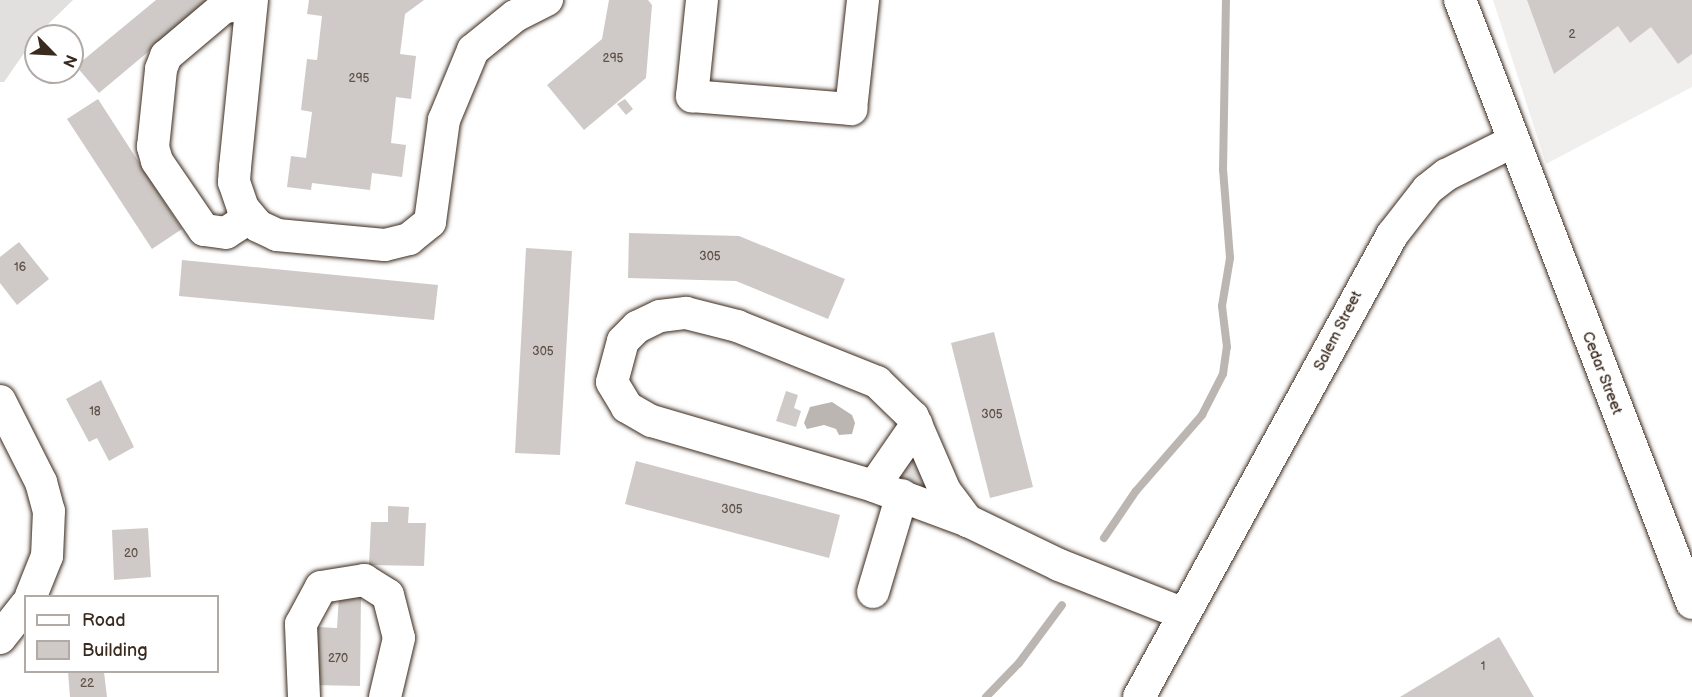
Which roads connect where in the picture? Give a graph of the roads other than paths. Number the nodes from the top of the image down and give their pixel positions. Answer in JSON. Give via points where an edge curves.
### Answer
{"nodes":[{"id":1,"x":547,"y":0,"type":"edge"},
{"id":2,"x":702,"y":0,"type":"edge"},
{"id":3,"x":863,"y":0,"type":"edge"},
{"id":4,"x":1460,"y":0,"type":"edge"},
{"id":5,"x":251,"y":2,"type":"edge"},
{"id":6,"x":1512,"y":142,"type":"junction"},
{"id":7,"x":249,"y":218,"type":"junction"},
{"id":8,"x":0,"y":401,"type":"edge"},
{"id":9,"x":917,"y":424,"type":"junction"},
{"id":10,"x":888,"y":491,"type":"junction"},
{"id":11,"x":968,"y":521,"type":"junction"},
{"id":12,"x":873,"y":592,"type":"dead end"},
{"id":13,"x":32,"y":595,"type":"edge"},
{"id":14,"x":1692,"y":603,"type":"edge"},
{"id":15,"x":24,"y":608,"type":"edge"},
{"id":16,"x":1184,"y":614,"type":"junction"},
{"id":17,"x":0,"y":638,"type":"edge"},
{"id":18,"x":304,"y":697,"type":"edge"},
{"id":19,"x":386,"y":697,"type":"edge"},
{"id":20,"x":1139,"y":697,"type":"edge"}],
"edges":[{"from":1,"to":7,"type":"street","via":[[495,30],[465,65],[444,120],[432,217],[416,235],[385,245],[288,237],[267,231]]},
{"from":2,"to":3,"type":"street","via":[[692,96],[850,109]]},
{"from":4,"to":6,"type":"street"},
{"from":5,"to":7,"type":"street","via":[[234,182]]},
{"from":5,"to":7,"type":"street","via":[[222,8],[166,56],[161,69],[153,147],[157,161],[204,230],[226,233]]},
{"from":6,"to":14,"type":"street","name":"Cedar Street"},
{"from":6,"to":16,"type":"street","name":"Salem Street","via":[[1446,175],[1428,189],[1392,235]]},
{"from":8,"to":13,"type":"street","via":[[41,482],[48,511],[46,556]]},
{"from":9,"to":10,"type":"street"},
{"from":9,"to":10,"type":"street","via":[[891,393],[863,374],[709,318],[686,313],[660,316],[637,327],[623,341],[612,382],[618,397],[642,417]]},
{"from":9,"to":11,"type":"street","via":[[945,490]]},
{"from":10,"to":11,"type":"street"},
{"from":10,"to":12,"type":"street"},
{"from":11,"to":16,"type":"street","via":[[1059,565]]},
{"from":15,"to":17,"type":"street"},
{"from":16,"to":20,"type":"street","name":"Salem Street"},
{"from":18,"to":19,"type":"street","via":[[301,624],[321,587],[364,580],[388,595],[399,638]]}]}
